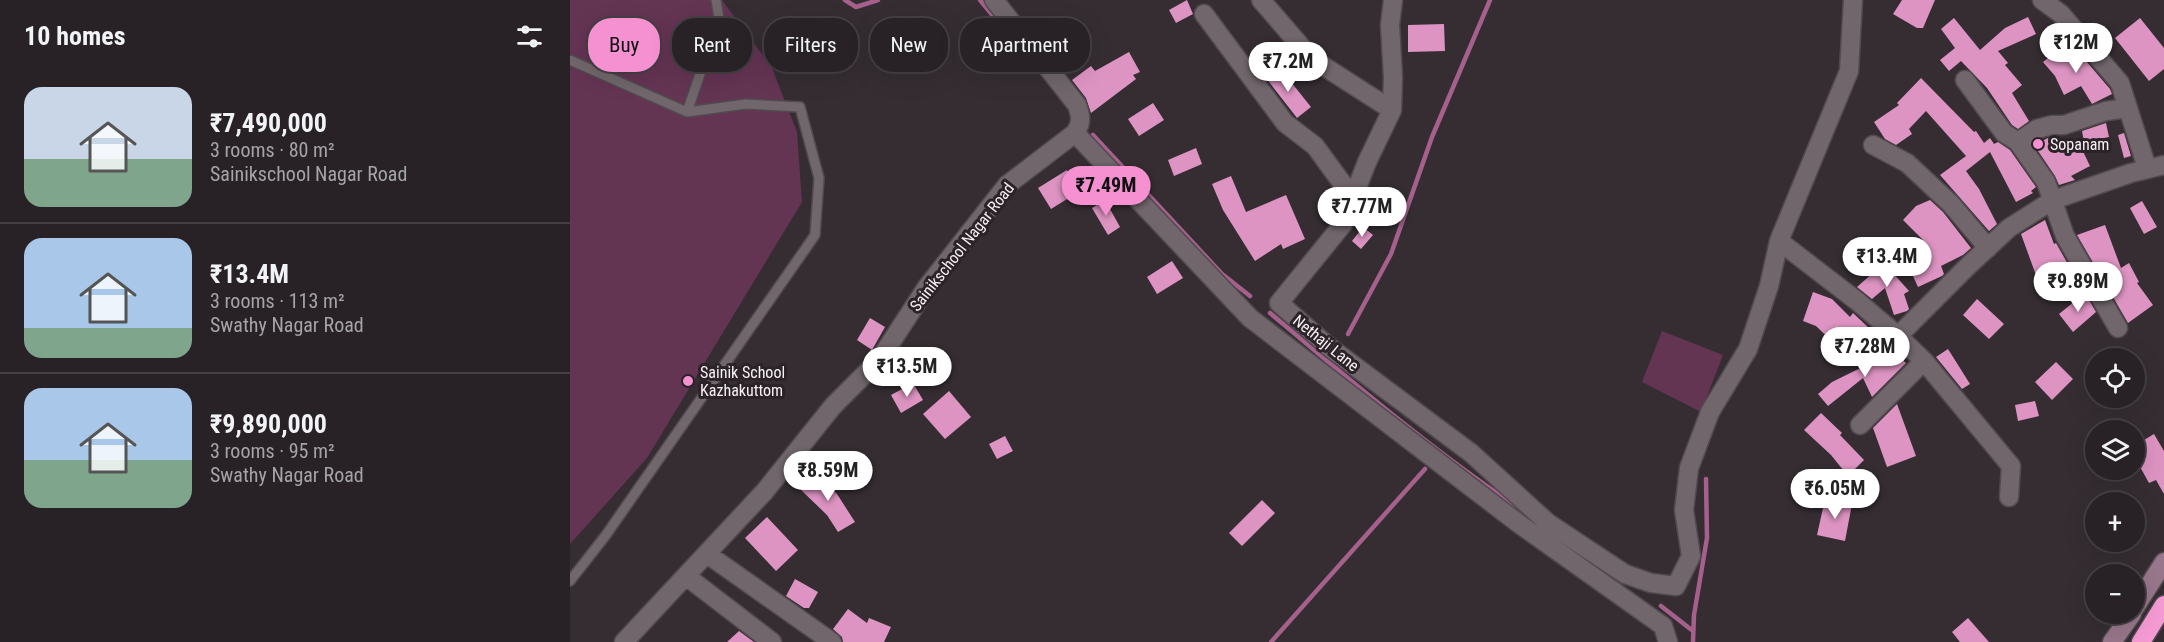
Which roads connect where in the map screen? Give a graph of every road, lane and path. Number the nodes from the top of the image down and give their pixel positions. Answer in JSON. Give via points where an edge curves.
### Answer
{"nodes":[{"id":1,"x":716,"y":0,"type":"edge"},
{"id":2,"x":994,"y":0,"type":"edge"},
{"id":3,"x":1261,"y":0,"type":"edge"},
{"id":4,"x":1394,"y":0,"type":"edge"},
{"id":5,"x":1853,"y":0,"type":"edge"},
{"id":6,"x":2043,"y":0,"type":"edge"},
{"id":7,"x":1204,"y":14,"type":"dead end"},
{"id":8,"x":570,"y":60,"type":"edge"},
{"id":9,"x":1965,"y":80,"type":"dead end"},
{"id":10,"x":2128,"y":108,"type":"junction"},
{"id":11,"x":1392,"y":110,"type":"junction"},
{"id":12,"x":687,"y":112,"type":"junction"},
{"id":13,"x":1075,"y":133,"type":"junction"},
{"id":14,"x":2018,"y":142,"type":"junction"},
{"id":15,"x":1873,"y":145,"type":"dead end"},
{"id":16,"x":2155,"y":166,"type":"edge"},
{"id":17,"x":1353,"y":198,"type":"junction"},
{"id":18,"x":2053,"y":200,"type":"junction"},
{"id":19,"x":1779,"y":241,"type":"junction"},
{"id":20,"x":1988,"y":248,"type":"junction"},
{"id":21,"x":2118,"y":328,"type":"dead end"},
{"id":22,"x":1898,"y":336,"type":"junction"},
{"id":23,"x":1924,"y":361,"type":"junction"},
{"id":24,"x":1860,"y":425,"type":"dead end"},
{"id":25,"x":2009,"y":497,"type":"dead end"},
{"id":26,"x":707,"y":554,"type":"junction"},
{"id":27,"x":2164,"y":561,"type":"edge"},
{"id":28,"x":686,"y":576,"type":"junction"},
{"id":29,"x":570,"y":581,"type":"edge"},
{"id":30,"x":2145,"y":591,"type":"edge"},
{"id":31,"x":2164,"y":604,"type":"edge"},
{"id":32,"x":2125,"y":624,"type":"edge"},
{"id":33,"x":624,"y":642,"type":"edge"},
{"id":34,"x":772,"y":642,"type":"edge"},
{"id":35,"x":832,"y":642,"type":"edge"},
{"id":36,"x":1668,"y":642,"type":"edge"},
{"id":37,"x":2112,"y":642,"type":"edge"},
{"id":38,"x":2141,"y":642,"type":"edge"}],
"edges":[{"from":1,"to":12,"type":"lane","via":[[719,19]]},
{"from":2,"to":13,"type":"street","via":[[1077,105],[1081,116]]},
{"from":3,"to":11,"type":"street","via":[[1311,58]]},
{"from":4,"to":11,"type":"street","name":"Nethaji Lane","via":[[1390,25]]},
{"from":5,"to":19,"type":"street","via":[[1849,71]]},
{"from":6,"to":10,"type":"street","via":[[2061,14],[2121,83]]},
{"from":7,"to":17,"type":"street","via":[[1285,123],[1315,146]]},
{"from":8,"to":12,"type":"lane"},
{"from":9,"to":14,"type":"street","via":[[2004,133]]},
{"from":10,"to":14,"type":"street","via":[[2037,129]]},
{"from":10,"to":16,"type":"street"},
{"from":11,"to":17,"type":"street","name":"Nethaji Lane"},
{"from":12,"to":29,"type":"lane","via":[[746,104],[800,107],[819,178],[815,234]]},
{"from":13,"to":26,"type":"street","name":"Sainikschool Nagar Road","via":[[1007,185],[927,287],[880,359],[833,406],[765,491]]},
{"from":13,"to":36,"type":"street","via":[[1250,318],[1508,516],[1663,626]]},
{"from":14,"to":18,"type":"street","via":[[2046,182]]},
{"from":15,"to":20,"type":"street","via":[[1907,163],[1951,204]]},
{"from":16,"to":18,"type":"street"},
{"from":17,"to":19,"type":"street","name":"Nethaji Lane","via":[[1343,224],[1279,303],[1329,347],[1471,453],[1548,523],[1625,574],[1676,586],[1691,556],[1684,510],[1689,468],[1710,412],[1748,349]]},
{"from":18,"to":20,"type":"street","via":[[2009,228]]},
{"from":18,"to":21,"type":"street","via":[[2066,236]]},
{"from":19,"to":22,"type":"street"},
{"from":20,"to":22,"type":"street"},
{"from":22,"to":23,"type":"street"},
{"from":23,"to":24,"type":"street"},
{"from":23,"to":25,"type":"street","via":[[2011,466]]},
{"from":26,"to":28,"type":"street","name":"Sainikschool Nagar Road"},
{"from":26,"to":35,"type":"street"},
{"from":27,"to":30,"type":"street"},
{"from":28,"to":33,"type":"street","name":"Sainikschool Nagar Road"},
{"from":28,"to":34,"type":"street"},
{"from":31,"to":38,"type":"highway"},
{"from":32,"to":37,"type":"street"}]}
